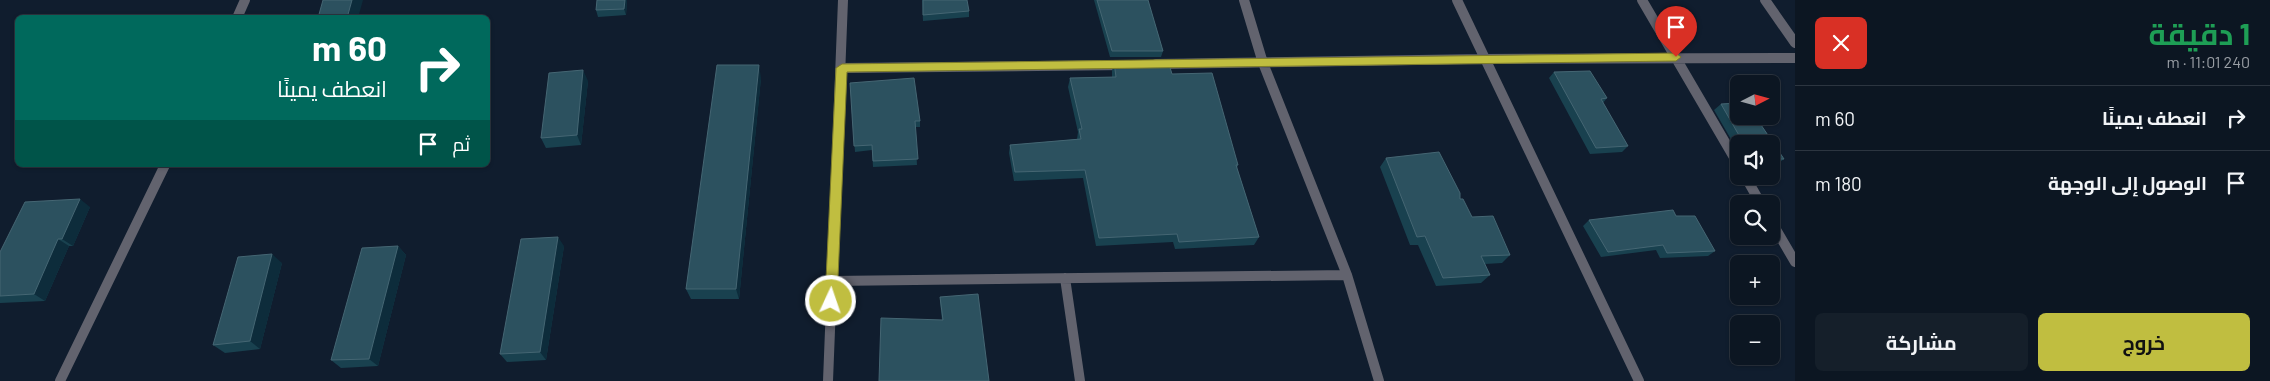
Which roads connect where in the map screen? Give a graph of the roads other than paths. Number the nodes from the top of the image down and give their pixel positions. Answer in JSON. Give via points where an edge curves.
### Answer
{"nodes":[{"id":1,"x":245,"y":0,"type":"edge"},
{"id":2,"x":843,"y":0,"type":"edge"},
{"id":3,"x":1244,"y":0,"type":"edge"},
{"id":4,"x":1456,"y":0,"type":"edge"},
{"id":5,"x":1642,"y":0,"type":"edge"},
{"id":6,"x":1765,"y":0,"type":"edge"},
{"id":7,"x":238,"y":15,"type":"edge"},
{"id":8,"x":1795,"y":42,"type":"edge"},
{"id":9,"x":1676,"y":57,"type":"junction"},
{"id":10,"x":1795,"y":58,"type":"edge"},
{"id":11,"x":1484,"y":59,"type":"junction"},
{"id":12,"x":1263,"y":63,"type":"junction"},
{"id":13,"x":842,"y":68,"type":"junction"},
{"id":14,"x":1730,"y":150,"type":"edge"},
{"id":15,"x":164,"y":167,"type":"edge"},
{"id":16,"x":1780,"y":236,"type":"edge"},
{"id":17,"x":1795,"y":262,"type":"edge"},
{"id":18,"x":1347,"y":275,"type":"junction"},
{"id":19,"x":1065,"y":278,"type":"junction"},
{"id":20,"x":832,"y":281,"type":"junction"},
{"id":21,"x":60,"y":381,"type":"edge"},
{"id":22,"x":828,"y":381,"type":"edge"},
{"id":23,"x":1080,"y":381,"type":"edge"},
{"id":24,"x":1379,"y":381,"type":"edge"},
{"id":25,"x":1639,"y":381,"type":"edge"}],
"edges":[{"from":1,"to":7,"type":"street"},
{"from":2,"to":13,"type":"street"},
{"from":3,"to":12,"type":"street"},
{"from":4,"to":11,"type":"street"},
{"from":5,"to":9,"type":"street"},
{"from":6,"to":8,"type":"street"},
{"from":9,"to":10,"type":"street"},
{"from":9,"to":11,"type":"street"},
{"from":9,"to":14,"type":"street"},
{"from":11,"to":12,"type":"street"},
{"from":11,"to":25,"type":"street"},
{"from":12,"to":13,"type":"street"},
{"from":12,"to":18,"type":"street"},
{"from":13,"to":20,"type":"street"},
{"from":15,"to":21,"type":"street"},
{"from":16,"to":17,"type":"street"},
{"from":18,"to":19,"type":"street"},
{"from":18,"to":24,"type":"street"},
{"from":19,"to":20,"type":"street"},
{"from":19,"to":23,"type":"street"},
{"from":20,"to":22,"type":"street"}]}
